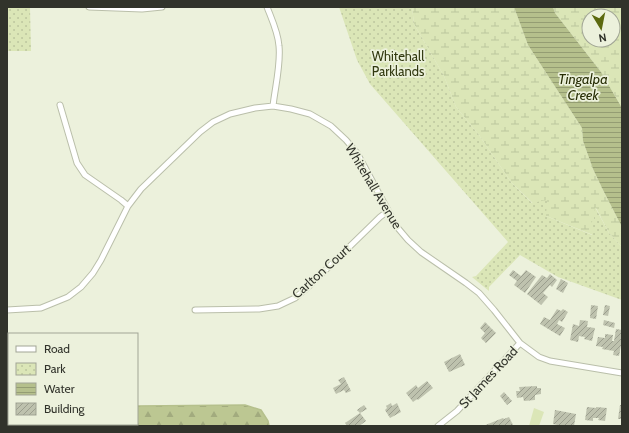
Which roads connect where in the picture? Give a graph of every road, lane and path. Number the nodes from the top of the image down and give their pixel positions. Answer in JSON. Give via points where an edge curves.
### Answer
{"nodes":[{"id":1,"x":89,"y":7,"type":"edge"},
{"id":2,"x":162,"y":7,"type":"edge"},
{"id":3,"x":267,"y":7,"type":"edge"},
{"id":4,"x":60,"y":105,"type":"dead end"},
{"id":5,"x":273,"y":106,"type":"junction"},
{"id":6,"x":128,"y":206,"type":"junction"},
{"id":7,"x":388,"y":211,"type":"junction"},
{"id":8,"x":7,"y":310,"type":"edge"},
{"id":9,"x":195,"y":310,"type":"dead end"},
{"id":10,"x":520,"y":343,"type":"junction"},
{"id":11,"x":622,"y":373,"type":"edge"},
{"id":12,"x":438,"y":426,"type":"edge"}],
"edges":[{"from":1,"to":2,"type":"street"},
{"from":3,"to":5,"type":"street","via":[[277,32],[279,46]]},
{"from":4,"to":6,"type":"street","via":[[77,163],[86,175]]},
{"from":5,"to":6,"type":"street","name":"Whitehall Avenue","via":[[230,114],[213,122],[149,180]]},
{"from":5,"to":7,"type":"street","name":"Whitehall Avenue","via":[[310,114],[331,126],[357,153]]},
{"from":6,"to":8,"type":"street","name":"Whitehall Avenue","via":[[101,260],[81,287],[68,297],[40,308]]},
{"from":7,"to":9,"type":"street","name":"Carlton Court","via":[[294,298],[278,306],[259,309]]},
{"from":7,"to":10,"type":"street","name":"Whitehall Avenue","via":[[397,227],[421,252],[479,293]]},
{"from":10,"to":11,"type":"street","name":"Whitehall Avenue","via":[[539,357],[550,361]]},
{"from":10,"to":12,"type":"street","name":"St James Road","via":[[457,411]]}]}
